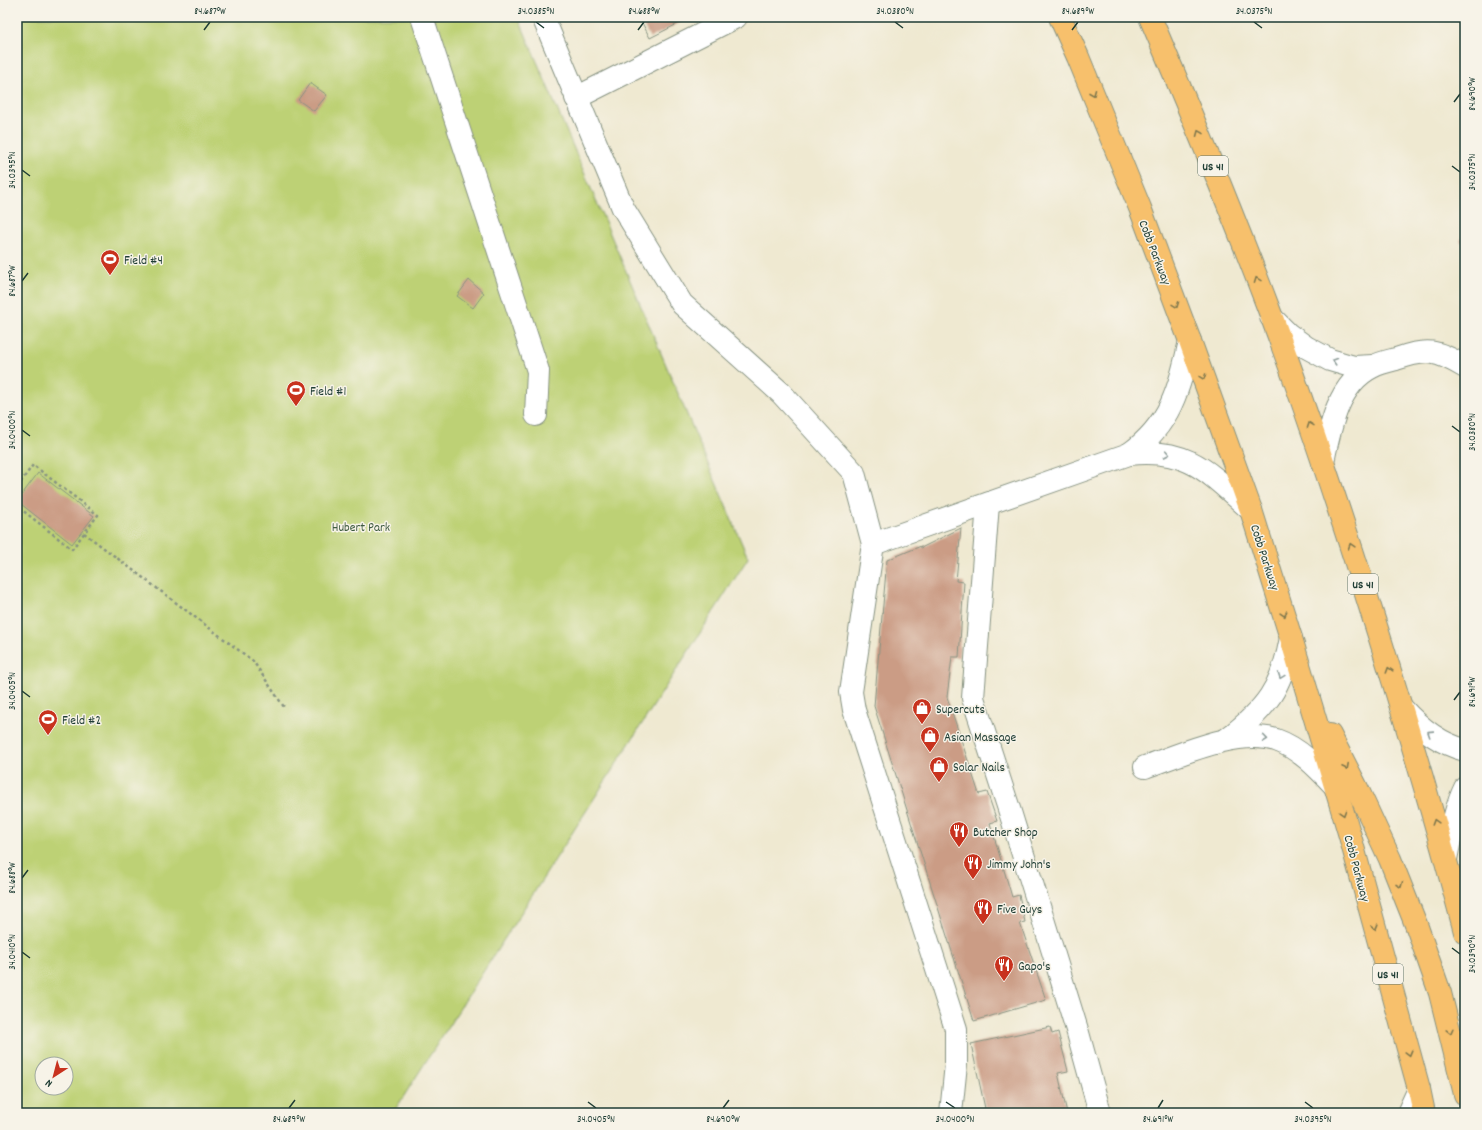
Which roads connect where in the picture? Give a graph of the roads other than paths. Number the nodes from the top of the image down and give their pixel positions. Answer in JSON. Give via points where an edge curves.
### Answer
{"nodes":[{"id":1,"x":422,"y":17,"type":"edge"},
{"id":2,"x":543,"y":17,"type":"edge"},
{"id":3,"x":736,"y":17,"type":"edge"},
{"id":4,"x":1060,"y":17,"type":"edge"},
{"id":5,"x":1150,"y":17,"type":"edge"},
{"id":6,"x":576,"y":98,"type":"junction"},
{"id":7,"x":1272,"y":317,"type":"junction"},
{"id":8,"x":1190,"y":341,"type":"junction"},
{"id":9,"x":1373,"y":366,"type":"junction"},
{"id":10,"x":1465,"y":367,"type":"edge"},
{"id":11,"x":536,"y":415,"type":"dead end"},
{"id":12,"x":1128,"y":454,"type":"junction"},
{"id":13,"x":1323,"y":462,"type":"junction"},
{"id":14,"x":988,"y":504,"type":"junction"},
{"id":15,"x":1251,"y":510,"type":"junction"},
{"id":16,"x":873,"y":544,"type":"junction"},
{"id":17,"x":1291,"y":638,"type":"junction"},
{"id":18,"x":1308,"y":695,"type":"junction"},
{"id":19,"x":1401,"y":707,"type":"junction"},
{"id":20,"x":1227,"y":739,"type":"junction"},
{"id":21,"x":1465,"y":750,"type":"edge"},
{"id":22,"x":1145,"y":767,"type":"dead end"},
{"id":23,"x":1334,"y":785,"type":"junction"},
{"id":24,"x":1465,"y":788,"type":"edge"},
{"id":25,"x":1446,"y":859,"type":"junction"},
{"id":26,"x":1465,"y":932,"type":"edge"},
{"id":27,"x":1419,"y":1089,"type":"junction"},
{"id":28,"x":1465,"y":1094,"type":"edge"},
{"id":29,"x":951,"y":1113,"type":"edge"},
{"id":30,"x":1100,"y":1113,"type":"edge"},
{"id":31,"x":1408,"y":1113,"type":"edge"},
{"id":32,"x":1424,"y":1113,"type":"edge"}],
"edges":[{"from":1,"to":11,"type":"lane","via":[[538,371]]},
{"from":2,"to":6,"type":"lane"},
{"from":3,"to":6,"type":"lane"},
{"from":4,"to":8,"type":"main road","name":"Cobb Parkway","number":"US 41","one_way":true,"via":[[1140,208]]},
{"from":7,"to":5,"type":"main road","number":"US 41","one_way":true},
{"from":6,"to":16,"type":"lane","via":[[623,208],[682,304],[781,394],[854,473]]},
{"from":9,"to":7,"type":"lane","one_way":true,"via":[[1354,367],[1330,360],[1306,348]]},
{"from":13,"to":7,"type":"main road","number":"US 41","one_way":true},
{"from":8,"to":12,"type":"lane","via":[[1179,383],[1162,422],[1142,445]]},
{"from":8,"to":15,"type":"main road","name":"Cobb Parkway","number":"US 41","one_way":true},
{"from":9,"to":10,"type":"lane","via":[[1413,353],[1430,351],[1447,356]]},
{"from":9,"to":13,"type":"lane","via":[[1360,375],[1348,389],[1334,413]]},
{"from":12,"to":14,"type":"lane"},
{"from":12,"to":15,"type":"lane","one_way":true,"via":[[1160,453],[1195,463]]},
{"from":19,"to":13,"type":"main road","number":"US 41","one_way":true},
{"from":14,"to":16,"type":"lane"},
{"from":14,"to":30,"type":"lane","via":[[973,698],[1072,1011]]},
{"from":15,"to":17,"type":"main road","name":"Cobb Parkway","number":"US 41","one_way":true},
{"from":16,"to":29,"type":"lane","via":[[852,692],[854,710],[956,1029],[956,1064]]},
{"from":17,"to":18,"type":"main road","name":"Cobb Parkway","number":"US 41"},
{"from":17,"to":20,"type":"lane","one_way":true,"via":[[1289,653],[1274,692],[1255,715]]},
{"from":18,"to":23,"type":"main road","name":"Cobb Parkway","number":"US 41"},
{"from":18,"to":28,"type":"main road","one_way":true,"via":[[1357,788],[1390,859],[1417,927],[1440,993]]},
{"from":21,"to":19,"type":"lane","one_way":true,"via":[[1443,741],[1422,727]]},
{"from":25,"to":19,"type":"main road","number":"US 41","one_way":true},
{"from":20,"to":22,"type":"lane"},
{"from":20,"to":23,"type":"lane","one_way":true,"via":[[1246,737],[1276,740],[1289,746],[1319,769]]},
{"from":23,"to":27,"type":"main road","name":"Cobb Parkway","number":"US 41","one_way":true},
{"from":24,"to":25,"type":"lane","via":[[1456,812]]},
{"from":25,"to":26,"type":"main road","number":"US 41"},
{"from":27,"to":31,"type":"lane"},
{"from":27,"to":32,"type":"main road","name":"Cobb Parkway","number":"US 41"}]}
